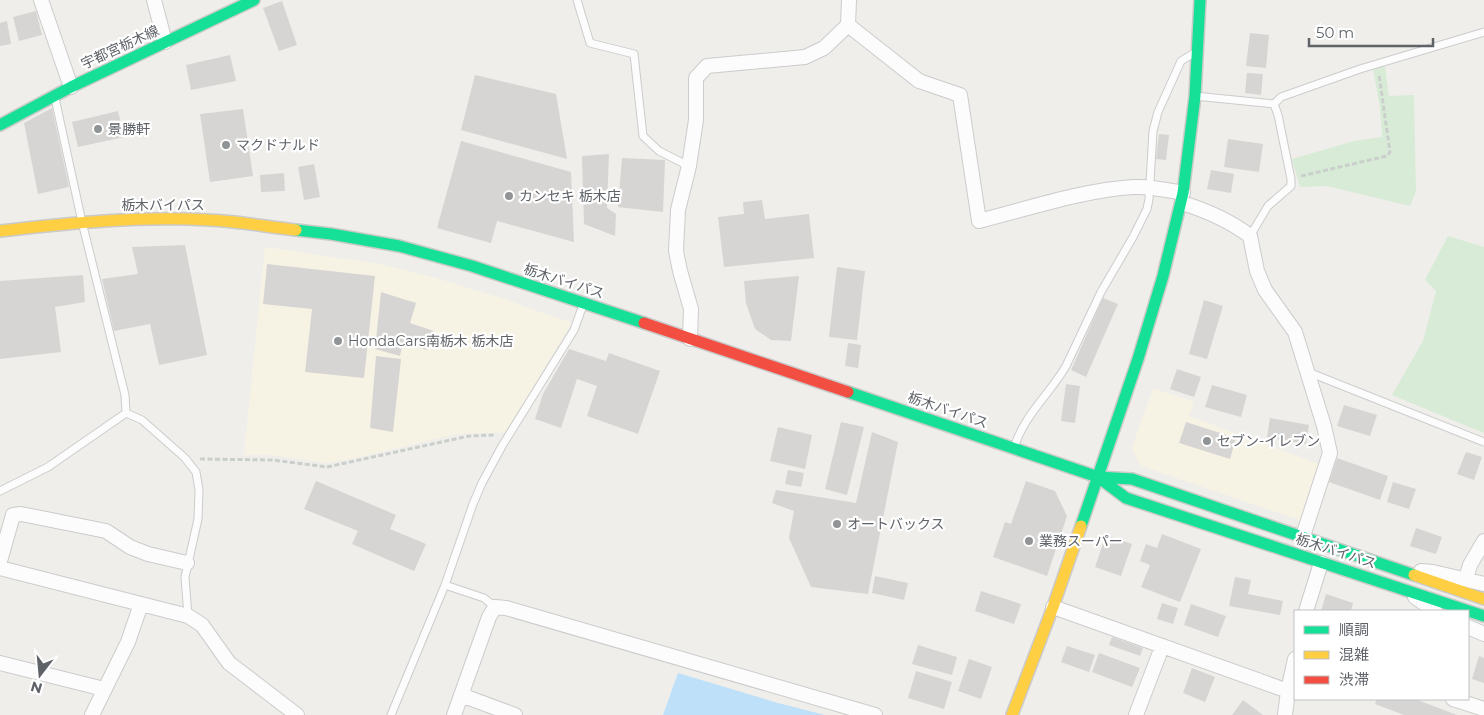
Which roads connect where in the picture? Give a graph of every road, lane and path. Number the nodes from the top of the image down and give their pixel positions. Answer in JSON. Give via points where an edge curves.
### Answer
{"nodes":[{"id":1,"x":41,"y":0,"type":"edge"},
{"id":2,"x":154,"y":0,"type":"edge"},
{"id":3,"x":254,"y":0,"type":"edge"},
{"id":4,"x":577,"y":0,"type":"edge"},
{"id":5,"x":849,"y":0,"type":"edge"},
{"id":6,"x":1200,"y":0,"type":"edge"},
{"id":7,"x":848,"y":25,"type":"junction"},
{"id":8,"x":1484,"y":32,"type":"edge"},
{"id":9,"x":165,"y":42,"type":"junction"},
{"id":10,"x":1198,"y":50,"type":"junction"},
{"id":11,"x":1378,"y":64,"type":"junction"},
{"id":12,"x":71,"y":86,"type":"junction"},
{"id":13,"x":54,"y":96,"type":"junction"},
{"id":14,"x":1194,"y":96,"type":"junction"},
{"id":15,"x":1274,"y":104,"type":"junction"},
{"id":16,"x":0,"y":125,"type":"edge"},
{"id":17,"x":688,"y":166,"type":"junction"},
{"id":18,"x":1291,"y":179,"type":"junction"},
{"id":19,"x":1150,"y":188,"type":"junction"},
{"id":20,"x":1182,"y":198,"type":"junction"},
{"id":21,"x":82,"y":222,"type":"junction"},
{"id":22,"x":0,"y":232,"type":"edge"},
{"id":23,"x":1250,"y":236,"type":"junction"},
{"id":24,"x":584,"y":303,"type":"junction"},
{"id":25,"x":690,"y":339,"type":"junction"},
{"id":26,"x":1306,"y":371,"type":"junction"},
{"id":27,"x":126,"y":413,"type":"junction"},
{"id":28,"x":508,"y":436,"type":"junction"},
{"id":29,"x":1484,"y":442,"type":"edge"},
{"id":30,"x":1014,"y":449,"type":"junction"},
{"id":31,"x":188,"y":461,"type":"junction"},
{"id":32,"x":1098,"y":477,"type":"junction"},
{"id":33,"x":0,"y":490,"type":"edge"},
{"id":34,"x":1303,"y":536,"type":"junction"},
{"id":35,"x":1484,"y":541,"type":"edge"},
{"id":36,"x":0,"y":561,"type":"edge"},
{"id":37,"x":187,"y":563,"type":"junction"},
{"id":38,"x":1322,"y":563,"type":"junction"},
{"id":39,"x":0,"y":568,"type":"edge"},
{"id":40,"x":1401,"y":570,"type":"junction"},
{"id":41,"x":1466,"y":579,"type":"junction"},
{"id":42,"x":1484,"y":584,"type":"edge"},
{"id":43,"x":445,"y":585,"type":"junction"},
{"id":44,"x":1406,"y":590,"type":"junction"},
{"id":45,"x":1484,"y":599,"type":"edge"},
{"id":46,"x":141,"y":604,"type":"junction"},
{"id":47,"x":495,"y":607,"type":"junction"},
{"id":48,"x":1053,"y":607,"type":"junction"},
{"id":49,"x":1306,"y":610,"type":"edge"},
{"id":50,"x":1434,"y":610,"type":"edge"},
{"id":51,"x":1466,"y":610,"type":"edge"},
{"id":52,"x":1469,"y":611,"type":"edge"},
{"id":53,"x":188,"y":616,"type":"junction"},
{"id":54,"x":1484,"y":616,"type":"edge"},
{"id":55,"x":1469,"y":627,"type":"edge"},
{"id":56,"x":1484,"y":634,"type":"edge"},
{"id":57,"x":1162,"y":646,"type":"junction"},
{"id":58,"x":0,"y":663,"type":"edge"},
{"id":59,"x":1294,"y":664,"type":"edge"},
{"id":60,"x":104,"y":689,"type":"junction"},
{"id":61,"x":1288,"y":691,"type":"junction"},
{"id":62,"x":461,"y":695,"type":"junction"},
{"id":63,"x":1456,"y":700,"type":"edge"},
{"id":64,"x":1484,"y":709,"type":"edge"},
{"id":65,"x":92,"y":715,"type":"edge"},
{"id":66,"x":298,"y":715,"type":"edge"},
{"id":67,"x":391,"y":715,"type":"edge"},
{"id":68,"x":454,"y":715,"type":"edge"},
{"id":69,"x":515,"y":715,"type":"edge"},
{"id":70,"x":875,"y":715,"type":"edge"},
{"id":71,"x":1012,"y":715,"type":"edge"},
{"id":72,"x":1136,"y":715,"type":"edge"},
{"id":73,"x":1285,"y":715,"type":"edge"}],
"edges":[{"from":1,"to":12,"type":"street"},
{"from":2,"to":9,"type":"street"},
{"from":3,"to":9,"type":"main road","name":"宇都宮栃木線"},
{"from":4,"to":17,"type":"lane","via":[[590,43],[634,54],[643,136],[659,151]]},
{"from":5,"to":7,"type":"street"},
{"from":6,"to":10,"type":"main road"},
{"from":7,"to":17,"type":"street","via":[[824,48],[805,57],[708,66],[696,78],[696,120]]},
{"from":7,"to":19,"type":"street","via":[[919,81],[960,95],[978,221],[1085,195],[1133,187]]},
{"from":8,"to":11,"type":"lane"},
{"from":9,"to":12,"type":"main road","name":"宇都宮栃木線"},
{"from":10,"to":14,"type":"main road"},
{"from":10,"to":19,"type":"lane","via":[[1181,61],[1158,112],[1153,131]]},
{"from":11,"to":15,"type":"lane","via":[[1281,97]]},
{"from":11,"to":18,"type":"path","via":[[1390,152],[1387,156]]},
{"from":12,"to":13,"type":"main road","name":"宇都宮栃木線"},
{"from":13,"to":16,"type":"main road","name":"宇都宮栃木線"},
{"from":13,"to":21,"type":"lane"},
{"from":14,"to":15,"type":"lane"},
{"from":14,"to":20,"type":"main road"},
{"from":15,"to":18,"type":"lane"},
{"from":17,"to":25,"type":"street","via":[[678,210],[676,251],[691,309]]},
{"from":18,"to":23,"type":"lane","via":[[1290,186],[1268,206]]},
{"from":19,"to":20,"type":"street"},
{"from":19,"to":30,"type":"lane","via":[[1144,217],[1101,292],[1060,377],[1023,426]]},
{"from":20,"to":23,"type":"street"},
{"from":20,"to":32,"type":"main road","via":[[1164,276]]},
{"from":21,"to":22,"type":"main road","name":"栃木バイパス"},
{"from":21,"to":24,"type":"main road","name":"栃木バイパス","via":[[210,220],[331,234],[436,256]]},
{"from":21,"to":27,"type":"lane","via":[[125,395]]},
{"from":23,"to":26,"type":"street","via":[[1265,290],[1295,332]]},
{"from":24,"to":25,"type":"main road","name":"栃木バイパス"},
{"from":24,"to":28,"type":"lane","via":[[574,330]]},
{"from":25,"to":30,"type":"main road","name":"栃木バイパス"},
{"from":26,"to":29,"type":"lane"},
{"from":26,"to":34,"type":"street","via":[[1330,453]]},
{"from":27,"to":31,"type":"lane","via":[[142,420]]},
{"from":27,"to":33,"type":"lane","via":[[48,466]]},
{"from":28,"to":31,"type":"path","via":[[469,436],[327,467],[273,460]]},
{"from":28,"to":43,"type":"lane","via":[[473,504]]},
{"from":30,"to":32,"type":"main road","name":"栃木バイパス"},
{"from":31,"to":37,"type":"lane","via":[[196,472],[199,490],[198,519]]},
{"from":32,"to":34,"type":"main road","name":"栃木バイパス","via":[[1132,479]]},
{"from":32,"to":38,"type":"main road","name":"栃木バイパス","via":[[1126,498]]},
{"from":32,"to":48,"type":"main road"},
{"from":34,"to":40,"type":"main road","name":"栃木バイパス"},
{"from":35,"to":41,"type":"street"},
{"from":36,"to":37,"type":"street","via":[[13,515],[21,514],[106,530],[130,548]]},
{"from":37,"to":53,"type":"lane"},
{"from":38,"to":44,"type":"main road","name":"栃木バイパス"},
{"from":38,"to":49,"type":"street"},
{"from":39,"to":46,"type":"street"},
{"from":40,"to":41,"type":"street"},
{"from":40,"to":45,"type":"main road","name":"栃木バイパス"},
{"from":41,"to":42,"type":"street"},
{"from":43,"to":47,"type":"lane","via":[[484,598]]},
{"from":43,"to":67,"type":"lane"},
{"from":44,"to":50,"type":"street"},
{"from":44,"to":51,"type":"main road","name":"栃木バイパス"},
{"from":46,"to":53,"type":"street"},
{"from":46,"to":60,"type":"street","via":[[128,642]]},
{"from":47,"to":62,"type":"street"},
{"from":47,"to":70,"type":"street"},
{"from":48,"to":57,"type":"street"},
{"from":48,"to":71,"type":"main road"},
{"from":52,"to":54,"type":"main road","name":"栃木バイパス"},
{"from":53,"to":66,"type":"street","via":[[202,625],[230,663]]},
{"from":55,"to":56,"type":"street"},
{"from":57,"to":61,"type":"street"},
{"from":57,"to":72,"type":"street"},
{"from":58,"to":60,"type":"street"},
{"from":59,"to":61,"type":"street"},
{"from":60,"to":65,"type":"street"},
{"from":61,"to":73,"type":"street"},
{"from":62,"to":68,"type":"street"},
{"from":62,"to":69,"type":"street"},
{"from":63,"to":64,"type":"street"}]}
